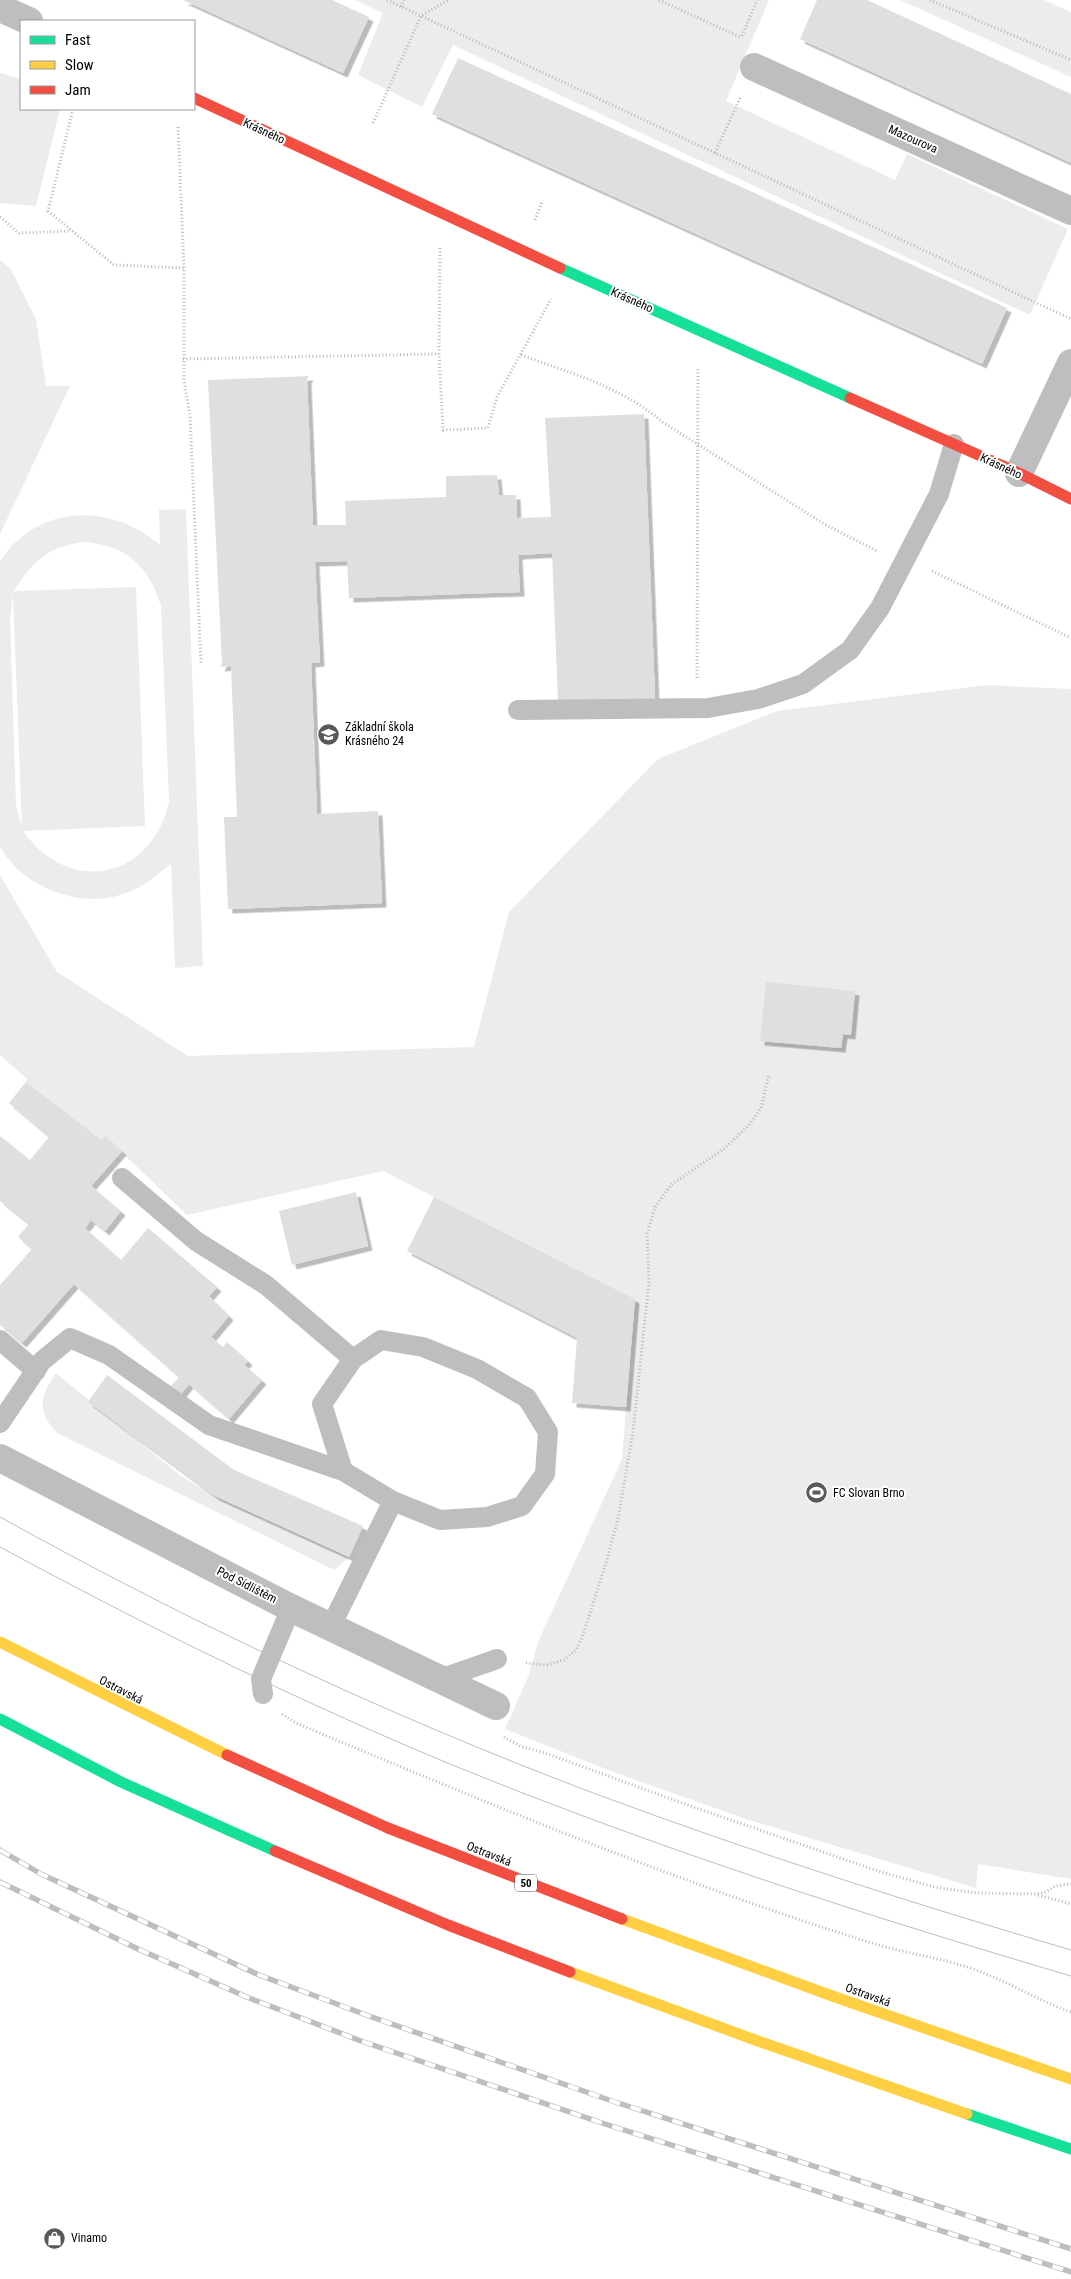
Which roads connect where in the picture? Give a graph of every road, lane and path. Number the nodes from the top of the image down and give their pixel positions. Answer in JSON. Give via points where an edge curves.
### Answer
{"nodes":[{"id":1,"x":387,"y":0,"type":"edge"},
{"id":2,"x":404,"y":0,"type":"edge"},
{"id":3,"x":448,"y":0,"type":"edge"},
{"id":4,"x":659,"y":0,"type":"edge"},
{"id":5,"x":757,"y":0,"type":"edge"},
{"id":6,"x":930,"y":0,"type":"edge"},
{"id":7,"x":4,"y":6,"type":"edge"},
{"id":8,"x":401,"y":6,"type":"junction"},
{"id":9,"x":421,"y":16,"type":"junction"},
{"id":10,"x":27,"y":20,"type":"edge"},
{"id":11,"x":741,"y":37,"type":"junction"},
{"id":12,"x":1071,"y":60,"type":"edge"},
{"id":13,"x":754,"y":66,"type":"junction"},
{"id":14,"x":195,"y":98,"type":"edge"},
{"id":15,"x":73,"y":110,"type":"edge"},
{"id":16,"x":178,"y":119,"type":"dead end"},
{"id":17,"x":374,"y":123,"type":"dead end"},
{"id":18,"x":715,"y":153,"type":"junction"},
{"id":19,"x":542,"y":202,"type":"dead end"},
{"id":20,"x":1071,"y":211,"type":"edge"},
{"id":21,"x":0,"y":218,"type":"edge"},
{"id":22,"x":533,"y":223,"type":"dead end"},
{"id":23,"x":70,"y":231,"type":"junction"},
{"id":24,"x":440,"y":243,"type":"dead end"},
{"id":25,"x":184,"y":268,"type":"junction"},
{"id":26,"x":553,"y":296,"type":"dead end"},
{"id":27,"x":1071,"y":319,"type":"edge"},
{"id":28,"x":439,"y":354,"type":"junction"},
{"id":29,"x":521,"y":354,"type":"junction"},
{"id":30,"x":183,"y":358,"type":"junction"},
{"id":31,"x":1071,"y":363,"type":"edge"},
{"id":32,"x":698,"y":366,"type":"dead end"},
{"id":33,"x":698,"y":444,"type":"junction"},
{"id":34,"x":954,"y":444,"type":"junction"},
{"id":35,"x":1019,"y":473,"type":"junction"},
{"id":36,"x":1071,"y":499,"type":"edge"},
{"id":37,"x":907,"y":559,"type":"junction"},
{"id":38,"x":1071,"y":638,"type":"edge"},
{"id":39,"x":201,"y":664,"type":"dead end"},
{"id":40,"x":697,"y":708,"type":"junction"},
{"id":41,"x":518,"y":710,"type":"dead end"},
{"id":42,"x":769,"y":1074,"type":"dead end"},
{"id":43,"x":122,"y":1178,"type":"dead end"},
{"id":44,"x":0,"y":1340,"type":"edge"},
{"id":45,"x":353,"y":1359,"type":"junction"},
{"id":46,"x":36,"y":1371,"type":"junction"},
{"id":47,"x":0,"y":1424,"type":"edge"},
{"id":48,"x":0,"y":1458,"type":"edge"},
{"id":49,"x":343,"y":1471,"type":"junction"},
{"id":50,"x":393,"y":1501,"type":"junction"},
{"id":51,"x":291,"y":1608,"type":"junction"},
{"id":52,"x":330,"y":1628,"type":"junction"},
{"id":53,"x":0,"y":1642,"type":"edge"},
{"id":54,"x":497,"y":1659,"type":"joint"},
{"id":55,"x":440,"y":1680,"type":"junction"},
{"id":56,"x":263,"y":1694,"type":"joint"},
{"id":57,"x":496,"y":1706,"type":"joint"},
{"id":58,"x":0,"y":1719,"type":"edge"},
{"id":59,"x":1071,"y":1884,"type":"edge"},
{"id":60,"x":1036,"y":1894,"type":"junction"},
{"id":61,"x":1071,"y":1904,"type":"edge"},
{"id":62,"x":1071,"y":2012,"type":"edge"},
{"id":63,"x":1071,"y":2079,"type":"edge"},
{"id":64,"x":1071,"y":2148,"type":"edge"}],
"edges":[{"from":1,"to":8,"type":"path"},
{"from":2,"to":8,"type":"path"},
{"from":3,"to":9,"type":"path"},
{"from":4,"to":11,"type":"path"},
{"from":5,"to":11,"type":"path"},
{"from":6,"to":12,"type":"path"},
{"from":7,"to":10,"type":"street"},
{"from":8,"to":9,"type":"path"},
{"from":9,"to":17,"type":"path"},
{"from":9,"to":18,"type":"path"},
{"from":11,"to":13,"type":"path","via":[[763,47]]},
{"from":13,"to":18,"type":"path"},
{"from":13,"to":20,"type":"street","name":"Mazourova"},
{"from":14,"to":34,"type":"main road","name":"Krásného","via":[[522,251]]},
{"from":15,"to":23,"type":"path","via":[[48,211]]},
{"from":16,"to":25,"type":"path"},
{"from":18,"to":27,"type":"path"},
{"from":19,"to":22,"type":"path"},
{"from":21,"to":23,"type":"path","via":[[19,233]]},
{"from":23,"to":25,"type":"path","via":[[114,264]]},
{"from":24,"to":28,"type":"path"},
{"from":25,"to":30,"type":"path"},
{"from":26,"to":29,"type":"path"},
{"from":28,"to":29,"type":"path","via":[[443,430],[488,428],[497,397]]},
{"from":28,"to":30,"type":"path"},
{"from":29,"to":33,"type":"path","via":[[616,390]]},
{"from":30,"to":39,"type":"path","via":[[190,415]]},
{"from":31,"to":35,"type":"street"},
{"from":32,"to":33,"type":"path"},
{"from":33,"to":37,"type":"path","via":[[826,525],[872,550]]},
{"from":33,"to":40,"type":"path"},
{"from":34,"to":35,"type":"main road","name":"Krásného"},
{"from":34,"to":37,"type":"lane","via":[[938,494]]},
{"from":35,"to":36,"type":"main road","name":"Krásného"},
{"from":37,"to":38,"type":"path"},
{"from":37,"to":40,"type":"lane","via":[[880,608],[850,650],[803,684],[758,699]]},
{"from":40,"to":41,"type":"lane"},
{"from":42,"to":54,"type":"path","via":[[761,1108],[750,1124],[725,1148],[671,1185],[655,1207],[647,1234],[649,1282],[627,1476],[616,1528],[582,1638],[576,1650],[564,1660],[548,1665]]},
{"from":43,"to":45,"type":"lane","via":[[196,1242],[266,1285]]},
{"from":44,"to":46,"type":"lane"},
{"from":45,"to":49,"type":"lane","via":[[322,1404]]},
{"from":45,"to":50,"type":"lane","via":[[381,1340],[423,1347],[478,1369],[527,1398],[548,1432],[545,1474],[522,1506],[486,1517],[440,1520]]},
{"from":46,"to":47,"type":"lane"},
{"from":46,"to":49,"type":"lane","via":[[42,1361],[70,1338],[109,1355],[209,1425]]},
{"from":48,"to":51,"type":"street","name":"Pod Sídlištěm"},
{"from":49,"to":50,"type":"lane"},
{"from":50,"to":52,"type":"lane"},
{"from":51,"to":52,"type":"street","name":"Pod Sídlištěm"},
{"from":51,"to":56,"type":"lane","via":[[261,1679]]},
{"from":52,"to":55,"type":"street","name":"Pod Sídlištěm"},
{"from":53,"to":63,"type":"main road","name":"Ostravská","number":"50","via":[[142,1716],[321,1799],[478,1865],[900,2022]]},
{"from":54,"to":55,"type":"lane"},
{"from":55,"to":57,"type":"street","name":"Pod Sídlištěm"},
{"from":56,"to":62,"type":"path","via":[[278,1712],[296,1723],[501,1810],[875,1944],[992,1975]]},
{"from":57,"to":60,"type":"path","via":[[495,1729],[499,1735],[520,1746],[682,1803],[875,1870],[934,1887],[977,1893]]},
{"from":58,"to":64,"type":"main road","via":[[111,1777],[460,1931],[643,2002]]},
{"from":59,"to":60,"type":"path"},
{"from":60,"to":61,"type":"path"}]}
